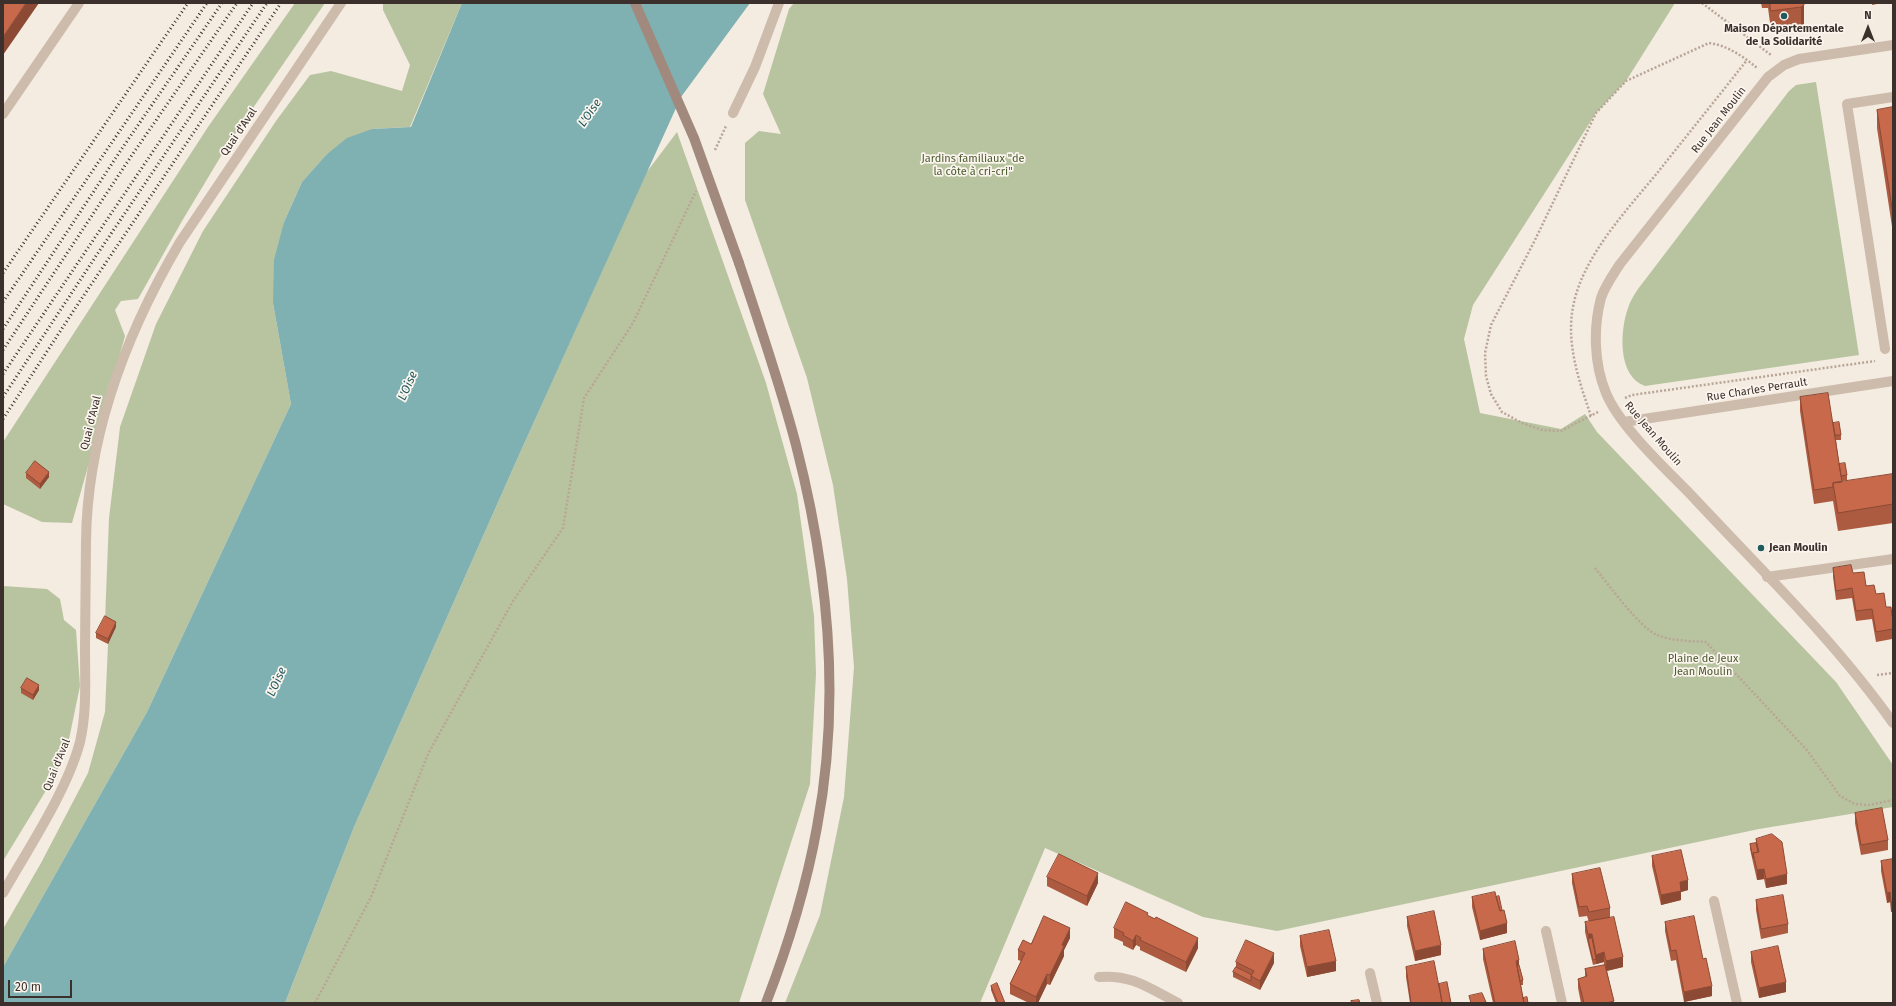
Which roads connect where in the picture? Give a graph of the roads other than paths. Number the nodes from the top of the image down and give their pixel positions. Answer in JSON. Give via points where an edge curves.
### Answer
{"nodes":[{"id":1,"x":78,"y":3,"type":"edge"},
{"id":2,"x":341,"y":3,"type":"edge"},
{"id":3,"x":635,"y":3,"type":"edge"},
{"id":4,"x":779,"y":3,"type":"edge"},
{"id":5,"x":1893,"y":45,"type":"edge"},
{"id":6,"x":1893,"y":97,"type":"edge"},
{"id":7,"x":733,"y":113,"type":"road end"},
{"id":8,"x":3,"y":114,"type":"edge"},
{"id":9,"x":1885,"y":349,"type":"dead end"},
{"id":10,"x":1893,"y":381,"type":"edge"},
{"id":11,"x":1624,"y":422,"type":"junction"},
{"id":12,"x":1893,"y":559,"type":"edge"},
{"id":13,"x":1767,"y":577,"type":"junction"},
{"id":14,"x":1893,"y":723,"type":"edge"},
{"id":15,"x":3,"y":893,"type":"edge"},
{"id":16,"x":1714,"y":901,"type":"dead end"},
{"id":17,"x":1546,"y":931,"type":"dead end"},
{"id":18,"x":1370,"y":973,"type":"dead end"},
{"id":19,"x":1099,"y":977,"type":"dead end"},
{"id":20,"x":766,"y":1003,"type":"edge"},
{"id":21,"x":1178,"y":1003,"type":"edge"},
{"id":22,"x":1377,"y":1003,"type":"edge"},
{"id":23,"x":1562,"y":1003,"type":"edge"},
{"id":24,"x":1737,"y":1003,"type":"edge"}],
"edges":[{"from":1,"to":8,"type":"street"},
{"from":2,"to":15,"type":"street","name":"Quai d'Aval","via":[[180,242],[122,360],[101,424],[88,506],[85,701],[80,743],[50,810]]},
{"from":3,"to":20,"type":"main road","bridge":true,"via":[[694,138],[739,263],[802,470],[820,566],[828,651],[829,718],[824,777],[818,825],[807,874],[794,924]]},
{"from":4,"to":7,"type":"street","via":[[755,67]]},
{"from":5,"to":11,"type":"street","name":"Rue Jean Moulin","via":[[1799,59],[1784,65],[1768,77],[1620,264],[1601,298],[1596,340],[1598,367],[1611,403]]},
{"from":6,"to":9,"type":"street","via":[[1847,104]]},
{"from":10,"to":11,"type":"street","name":"Rue Charles Perrault"},
{"from":11,"to":13,"type":"street","name":"Rue Jean Moulin"},
{"from":12,"to":13,"type":"street"},
{"from":13,"to":14,"type":"street","name":"Rue Jean Moulin","via":[[1840,655]]},
{"from":16,"to":24,"type":"street"},
{"from":17,"to":23,"type":"street"},
{"from":18,"to":22,"type":"street"},
{"from":19,"to":21,"type":"street","via":[[1128,978]]}]}
